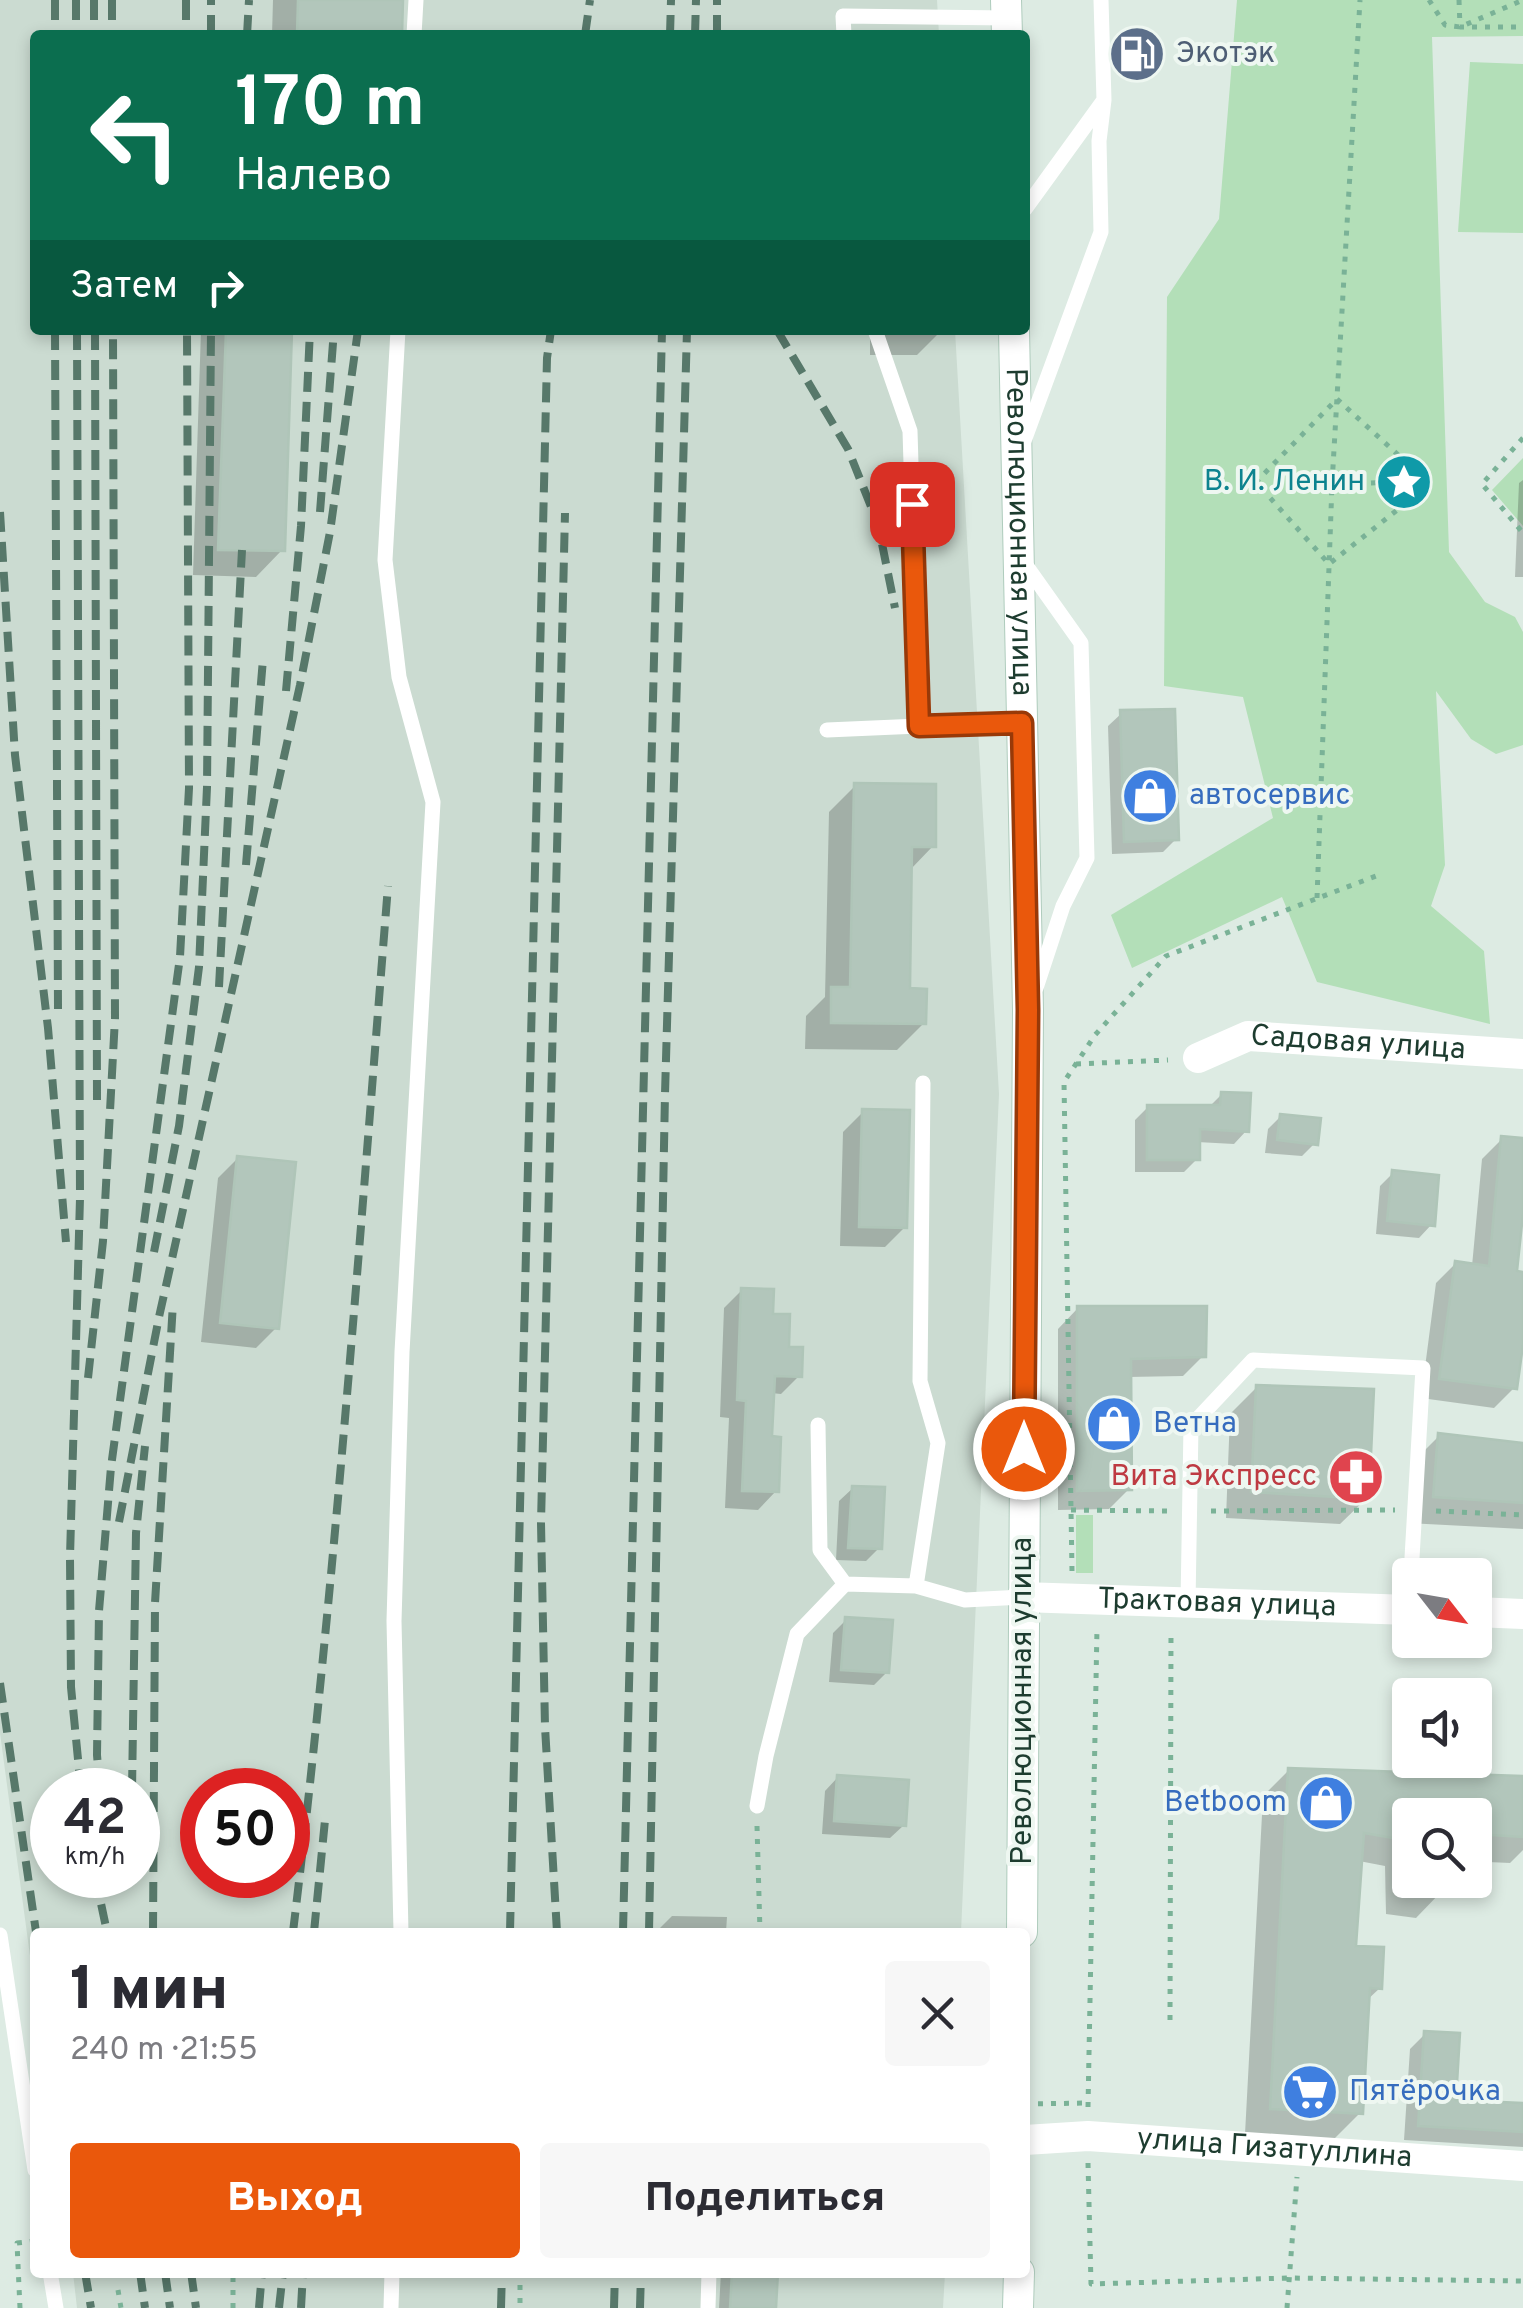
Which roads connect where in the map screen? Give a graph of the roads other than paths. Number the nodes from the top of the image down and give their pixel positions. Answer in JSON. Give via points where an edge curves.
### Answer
{"nodes":[{"id":1,"x":416,"y":0,"type":"edge"},
{"id":2,"x":1101,"y":0,"type":"edge"},
{"id":3,"x":1007,"y":18,"type":"edge"},
{"id":4,"x":414,"y":30,"type":"edge"},
{"id":5,"x":844,"y":30,"type":"edge"},
{"id":6,"x":1104,"y":100,"type":"junction"},
{"id":7,"x":1030,"y":202,"type":"edge"},
{"id":8,"x":398,"y":335,"type":"edge"},
{"id":9,"x":877,"y":335,"type":"edge"},
{"id":10,"x":1014,"y":335,"type":"edge"},
{"id":11,"x":1016,"y":464,"type":"junction"},
{"id":12,"x":1017,"y":554,"type":"junction"},
{"id":13,"x":1022,"y":723,"type":"junction"},
{"id":14,"x":919,"y":726,"type":"junction"},
{"id":15,"x":827,"y":730,"type":"dead end"},
{"id":16,"x":1028,"y":1010,"type":"junction"},
{"id":17,"x":1523,"y":1054,"type":"edge"},
{"id":18,"x":1198,"y":1058,"type":"road end"},
{"id":19,"x":923,"y":1083,"type":"dead end"},
{"id":20,"x":818,"y":1425,"type":"dead end"},
{"id":21,"x":1412,"y":1558,"type":"edge"},
{"id":22,"x":846,"y":1584,"type":"junction"},
{"id":23,"x":916,"y":1586,"type":"junction"},
{"id":24,"x":1022,"y":1598,"type":"junction"},
{"id":25,"x":1179,"y":1602,"type":"junction"},
{"id":26,"x":1392,"y":1602,"type":"edge"},
{"id":27,"x":1492,"y":1613,"type":"edge"},
{"id":28,"x":1523,"y":1614,"type":"edge"},
{"id":29,"x":757,"y":1806,"type":"road end"},
{"id":30,"x":400,"y":1928,"type":"edge"},
{"id":31,"x":1022,"y":1928,"type":"edge"},
{"id":32,"x":0,"y":1934,"type":"edge"},
{"id":33,"x":30,"y":2136,"type":"edge"},
{"id":34,"x":1030,"y":2140,"type":"edge"},
{"id":35,"x":1523,"y":2166,"type":"edge"},
{"id":36,"x":51,"y":2278,"type":"edge"},
{"id":37,"x":392,"y":2278,"type":"edge"},
{"id":38,"x":708,"y":2278,"type":"edge"},
{"id":39,"x":1019,"y":2278,"type":"edge"},
{"id":40,"x":56,"y":2308,"type":"edge"},
{"id":41,"x":390,"y":2308,"type":"edge"},
{"id":42,"x":708,"y":2308,"type":"edge"},
{"id":43,"x":1018,"y":2308,"type":"edge"}],
"edges":[{"from":1,"to":4,"type":"lane"},
{"from":2,"to":6,"type":"lane"},
{"from":3,"to":5,"type":"lane","via":[[843,16]]},
{"from":6,"to":7,"type":"lane"},
{"from":6,"to":11,"type":"lane","via":[[1102,232]]},
{"from":8,"to":30,"type":"lane","via":[[385,560],[399,677],[433,802],[394,1620]]},
{"from":9,"to":14,"type":"lane","via":[[910,430]]},
{"from":10,"to":11,"type":"main road","name":"Революционная улица"},
{"from":11,"to":12,"type":"main road","name":"Революционная улица"},
{"from":12,"to":13,"type":"main road","name":"Революционная улица"},
{"from":12,"to":16,"type":"lane","via":[[1081,643],[1087,858],[1063,906]]},
{"from":13,"to":14,"type":"lane"},
{"from":13,"to":16,"type":"main road","name":"Революционная улица"},
{"from":14,"to":15,"type":"lane"},
{"from":16,"to":24,"type":"main road","name":"Революционная улица"},
{"from":17,"to":18,"type":"main road","name":"Садовая улица","via":[[1248,1036]]},
{"from":19,"to":23,"type":"lane","via":[[920,1380],[938,1443]]},
{"from":20,"to":22,"type":"lane","via":[[820,1550]]},
{"from":21,"to":25,"type":"lane","via":[[1423,1368],[1253,1360],[1191,1426]]},
{"from":22,"to":23,"type":"lane"},
{"from":22,"to":29,"type":"lane","via":[[797,1634]]},
{"from":23,"to":24,"type":"lane","via":[[965,1600]]},
{"from":24,"to":25,"type":"main road","name":"Трактовая улица"},
{"from":24,"to":31,"type":"main road","name":"Революционная улица"},
{"from":25,"to":26,"type":"main road","name":"Трактовая улица"},
{"from":27,"to":28,"type":"main road"},
{"from":32,"to":33,"type":"lane"},
{"from":34,"to":35,"type":"main road","name":"улица Гизатуллина","via":[[1088,2136]]},
{"from":36,"to":40,"type":"lane"},
{"from":37,"to":41,"type":"lane"},
{"from":38,"to":42,"type":"lane"},
{"from":39,"to":43,"type":"main road"}]}
